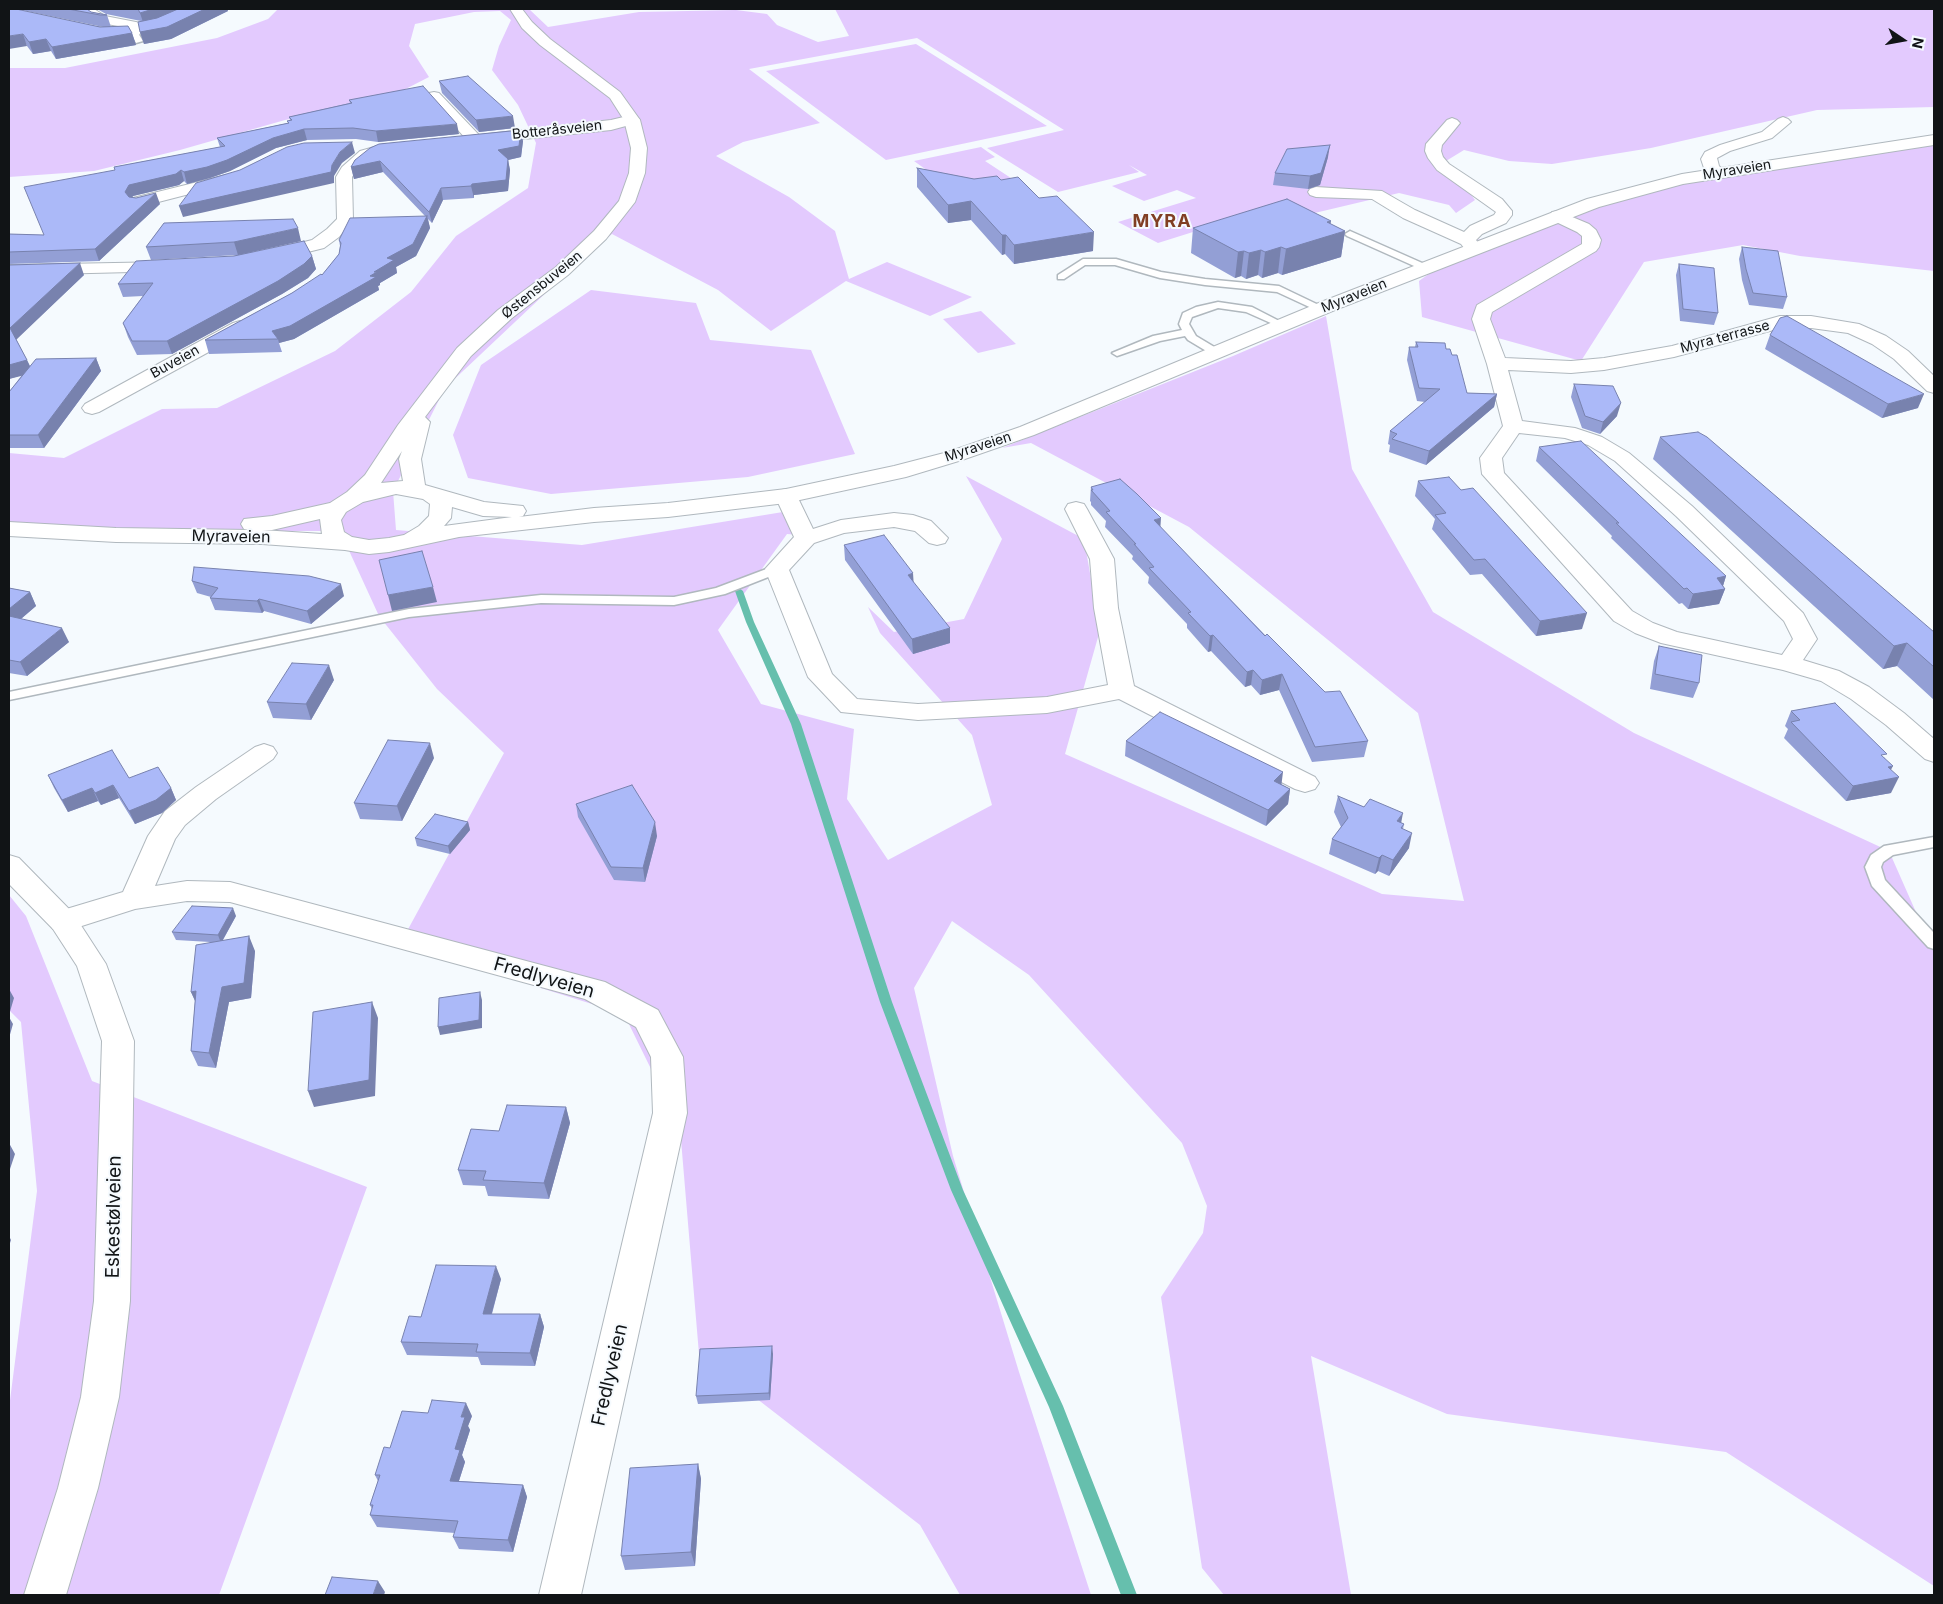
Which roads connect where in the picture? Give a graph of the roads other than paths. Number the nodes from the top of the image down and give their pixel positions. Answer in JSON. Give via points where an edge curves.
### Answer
{"nodes":[{"id":1,"x":86,"y":9,"type":"edge"},
{"id":2,"x":516,"y":9,"type":"edge"},
{"id":3,"x":157,"y":26,"type":"edge"},
{"id":4,"x":85,"y":29,"type":"edge"},
{"id":5,"x":137,"y":37,"type":"junction"},
{"id":6,"x":434,"y":96,"type":"edge"},
{"id":7,"x":632,"y":120,"type":"junction"},
{"id":8,"x":1783,"y":122,"type":"dead end"},
{"id":9,"x":1452,"y":123,"type":"dead end"},
{"id":10,"x":474,"y":139,"type":"junction"},
{"id":11,"x":1934,"y":140,"type":"edge"},
{"id":12,"x":455,"y":141,"type":"edge"},
{"id":13,"x":348,"y":146,"type":"edge"},
{"id":14,"x":397,"y":147,"type":"edge"},
{"id":15,"x":378,"y":149,"type":"junction"},
{"id":16,"x":1718,"y":173,"type":"junction"},
{"id":17,"x":237,"y":176,"type":"edge"},
{"id":18,"x":1316,"y":192,"type":"edge"},
{"id":19,"x":139,"y":202,"type":"edge"},
{"id":20,"x":1558,"y":216,"type":"junction"},
{"id":21,"x":1350,"y":234,"type":"dead end"},
{"id":22,"x":1470,"y":244,"type":"junction"},
{"id":23,"x":256,"y":259,"type":"edge"},
{"id":24,"x":180,"y":266,"type":"edge"},
{"id":25,"x":1426,"y":268,"type":"junction"},
{"id":26,"x":10,"y":271,"type":"edge"},
{"id":27,"x":1061,"y":277,"type":"dead end"},
{"id":28,"x":1322,"y":309,"type":"junction"},
{"id":29,"x":257,"y":318,"type":"edge"},
{"id":30,"x":1282,"y":325,"type":"junction"},
{"id":31,"x":1188,"y":332,"type":"junction"},
{"id":32,"x":1116,"y":353,"type":"dead end"},
{"id":33,"x":1217,"y":353,"type":"junction"},
{"id":34,"x":1497,"y":364,"type":"junction"},
{"id":35,"x":1934,"y":387,"type":"edge"},
{"id":36,"x":430,"y":394,"type":"junction"},
{"id":37,"x":92,"y":408,"type":"dead end"},
{"id":38,"x":1513,"y":426,"type":"junction"},
{"id":39,"x":423,"y":491,"type":"junction"},
{"id":40,"x":786,"y":496,"type":"junction"},
{"id":41,"x":346,"y":502,"type":"junction"},
{"id":42,"x":1076,"y":508,"type":"dead end"},
{"id":43,"x":594,"y":515,"type":"junction"},
{"id":44,"x":9,"y":529,"type":"edge"},
{"id":45,"x":116,"y":534,"type":"junction"},
{"id":46,"x":806,"y":538,"type":"junction"},
{"id":47,"x":937,"y":538,"type":"dead end"},
{"id":48,"x":410,"y":540,"type":"junction"},
{"id":49,"x":345,"y":543,"type":"junction"},
{"id":50,"x":777,"y":569,"type":"junction"},
{"id":51,"x":1788,"y":664,"type":"junction"},
{"id":52,"x":1122,"y":690,"type":"junction"},
{"id":53,"x":9,"y":696,"type":"edge"},
{"id":54,"x":264,"y":753,"type":"dead end"},
{"id":55,"x":1934,"y":753,"type":"edge"},
{"id":56,"x":1306,"y":783,"type":"dead end"},
{"id":57,"x":1934,"y":842,"type":"edge"},
{"id":58,"x":9,"y":865,"type":"edge"},
{"id":59,"x":134,"y":899,"type":"junction"},
{"id":60,"x":63,"y":920,"type":"junction"},
{"id":61,"x":1934,"y":943,"type":"edge"},
{"id":62,"x":45,"y":1595,"type":"edge"},
{"id":63,"x":560,"y":1595,"type":"edge"}],
"edges":[{"from":1,"to":5,"type":"street","via":[[101,19],[136,26]]},
{"from":2,"to":7,"type":"street","name":"Østensbuveien","via":[[545,42],[615,95]]},
{"from":3,"to":5,"type":"lane"},
{"from":4,"to":5,"type":"street"},
{"from":6,"to":10,"type":"street"},
{"from":7,"to":10,"type":"street","name":"Botteråsveien"},
{"from":7,"to":36,"type":"street","name":"Østensbuveien","via":[[639,148],[637,174],[627,202],[600,235],[562,272],[505,314],[464,352]]},
{"from":8,"to":16,"type":"street","via":[[1768,135],[1711,155],[1712,168]]},
{"from":9,"to":22,"type":"street","via":[[1434,144],[1436,158],[1443,167],[1504,211],[1500,219],[1476,230]]},
{"from":10,"to":12,"type":"street","name":"Botteråsveien"},
{"from":11,"to":16,"type":"street","name":"Myraveien"},
{"from":13,"to":15,"type":"street"},
{"from":14,"to":15,"type":"street"},
{"from":15,"to":23,"type":"street","via":[[350,167],[344,177],[345,220],[333,233],[326,249]]},
{"from":16,"to":20,"type":"street","name":"Myraveien","via":[[1655,185]]},
{"from":17,"to":19,"type":"street"},
{"from":18,"to":22,"type":"street","via":[[1376,194]]},
{"from":20,"to":22,"type":"street","name":"Myraveien"},
{"from":20,"to":34,"type":"street","via":[[1584,228],[1592,240],[1590,247],[1484,309],[1481,319]]},
{"from":21,"to":25,"type":"lane"},
{"from":22,"to":25,"type":"street","name":"Myraveien"},
{"from":24,"to":26,"type":"street"},
{"from":25,"to":28,"type":"street","name":"Myraveien"},
{"from":27,"to":28,"type":"lane","via":[[1083,262],[1116,262],[1160,275],[1279,289]]},
{"from":28,"to":30,"type":"street","name":"Myraveien"},
{"from":29,"to":37,"type":"street","name":"Buveien"},
{"from":30,"to":31,"type":"lane","via":[[1248,309],[1218,306],[1187,315],[1184,324]]},
{"from":30,"to":33,"type":"street","name":"Myraveien"},
{"from":31,"to":32,"type":"lane","via":[[1156,338]]},
{"from":31,"to":33,"type":"lane","via":[[1192,338]]},
{"from":33,"to":40,"type":"street","name":"Myraveien","via":[[1027,431],[954,456],[898,472]]},
{"from":34,"to":35,"type":"street","name":"Myra terrasse","via":[[1571,367],[1604,364],[1674,351],[1780,322],[1811,322],[1852,328],[1879,340],[1901,355]]},
{"from":34,"to":38,"type":"street"},
{"from":36,"to":39,"type":"street","name":"Østensbuveien","via":[[410,459]]},
{"from":36,"to":41,"type":"street","name":"Østensbuveien","via":[[373,479]]},
{"from":38,"to":51,"type":"street","via":[[1568,432],[1595,441],[1622,457],[1678,505],[1794,618],[1805,639]]},
{"from":38,"to":51,"type":"street","via":[[1491,458],[1493,474],[1623,616],[1670,638]]},
{"from":39,"to":41,"type":"street","name":"Myraveien","via":[[376,490]]},
{"from":39,"to":43,"type":"street","name":"Myraveien","via":[[483,509]]},
{"from":39,"to":48,"type":"street","name":"Østensbuveien","via":[[440,502],[440,518],[427,531]]},
{"from":40,"to":43,"type":"street","name":"Myraveien"},
{"from":40,"to":46,"type":"street"},
{"from":41,"to":45,"type":"street","name":"Myraveien","via":[[272,523]]},
{"from":41,"to":49,"type":"street","via":[[330,520],[333,535]]},
{"from":42,"to":52,"type":"street","via":[[1102,559],[1106,608]]},
{"from":43,"to":48,"type":"street","name":"Myraveien","via":[[459,530]]},
{"from":44,"to":45,"type":"street","name":"Myraveien"},
{"from":45,"to":49,"type":"street","name":"Myraveien","via":[[262,537]]},
{"from":46,"to":47,"type":"street","via":[[841,527],[894,520],[918,524]]},
{"from":46,"to":50,"type":"street"},
{"from":48,"to":49,"type":"street","name":"Myraveien","via":[[369,547]]},
{"from":50,"to":52,"type":"street","via":[[821,678],[850,706],[918,712],[1048,706]]},
{"from":50,"to":53,"type":"lane","via":[[720,590],[674,601],[541,599],[409,614]]},
{"from":51,"to":55,"type":"street","via":[[1830,676],[1860,693],[1895,718]]},
{"from":52,"to":56,"type":"street"},
{"from":54,"to":59,"type":"street","via":[[206,792],[175,818],[162,836]]},
{"from":57,"to":61,"type":"lane","via":[[1889,850],[1877,859],[1873,867],[1878,882]]},
{"from":58,"to":60,"type":"street","name":"Eskestølveien"},
{"from":59,"to":60,"type":"street","name":"Fredlyveien"},
{"from":59,"to":63,"type":"street","name":"Fredlyveien","via":[[187,891],[230,892],[594,990],[647,1019],[667,1057],[670,1113]]},
{"from":60,"to":62,"type":"street","name":"Eskestølveien","via":[[91,964],[118,1041],[112,1302],[100,1397],[78,1488]]}]}
